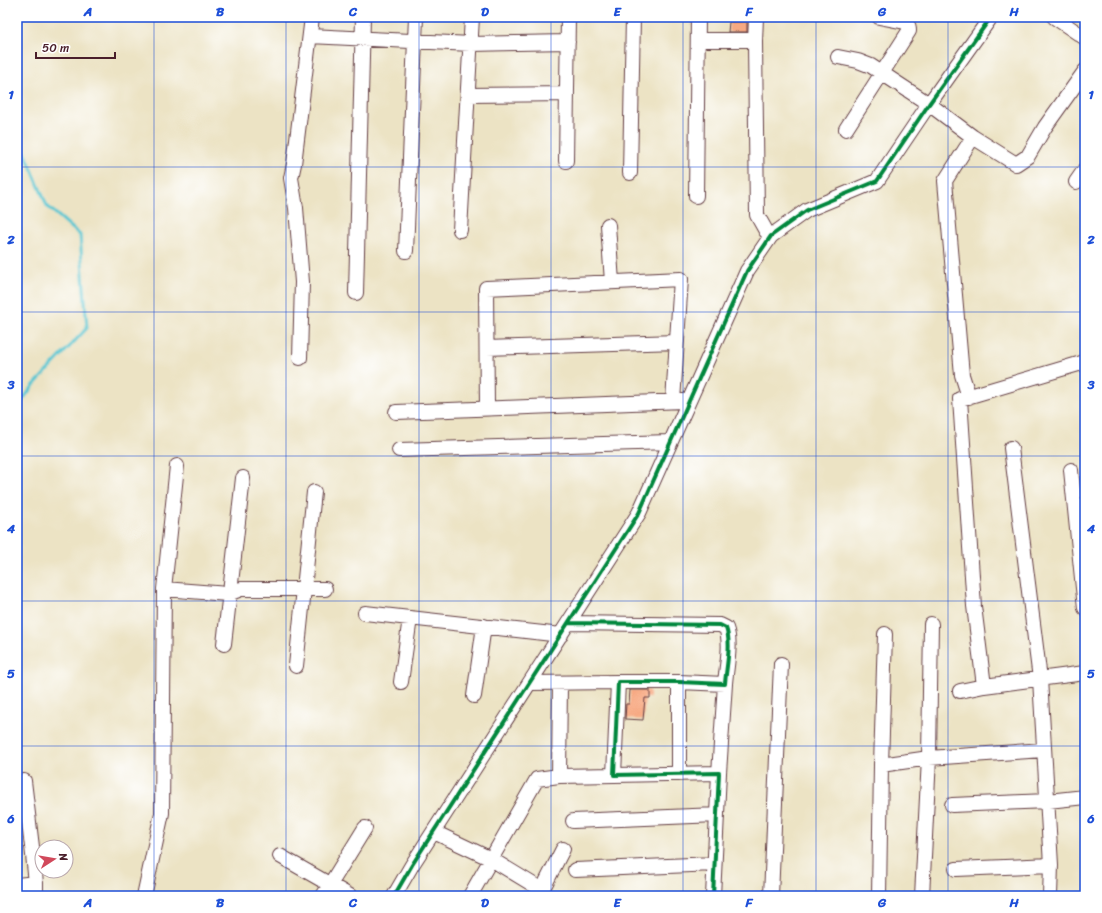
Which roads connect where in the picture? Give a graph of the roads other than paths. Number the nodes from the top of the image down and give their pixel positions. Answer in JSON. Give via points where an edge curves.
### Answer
{"nodes":[{"id":1,"x":312,"y":17,"type":"edge"},
{"id":2,"x":363,"y":17,"type":"edge"},
{"id":3,"x":416,"y":17,"type":"edge"},
{"id":4,"x":472,"y":17,"type":"edge"},
{"id":5,"x":568,"y":17,"type":"edge"},
{"id":6,"x":633,"y":17,"type":"edge"},
{"id":7,"x":698,"y":17,"type":"edge"},
{"id":8,"x":756,"y":17,"type":"edge"},
{"id":9,"x":879,"y":17,"type":"edge"},
{"id":10,"x":991,"y":17,"type":"edge"},
{"id":11,"x":1054,"y":17,"type":"edge"},
{"id":12,"x":310,"y":36,"type":"junction"},
{"id":13,"x":1085,"y":38,"type":"edge"},
{"id":14,"x":363,"y":39,"type":"junction"},
{"id":15,"x":698,"y":40,"type":"junction"},
{"id":16,"x":755,"y":40,"type":"junction"},
{"id":17,"x":415,"y":41,"type":"junction"},
{"id":18,"x":568,"y":42,"type":"junction"},
{"id":19,"x":471,"y":44,"type":"junction"},
{"id":20,"x":838,"y":57,"type":"dead end"},
{"id":21,"x":1085,"y":71,"type":"edge"},
{"id":22,"x":882,"y":73,"type":"junction"},
{"id":23,"x":567,"y":94,"type":"junction"},
{"id":24,"x":468,"y":95,"type":"junction"},
{"id":25,"x":929,"y":104,"type":"junction"},
{"id":26,"x":846,"y":129,"type":"dead end"},
{"id":27,"x":973,"y":137,"type":"junction"},
{"id":28,"x":566,"y":162,"type":"dead end"},
{"id":29,"x":1085,"y":169,"type":"edge"},
{"id":30,"x":630,"y":173,"type":"dead end"},
{"id":31,"x":1076,"y":182,"type":"dead end"},
{"id":32,"x":696,"y":196,"type":"dead end"},
{"id":33,"x":608,"y":225,"type":"dead end"},
{"id":34,"x":765,"y":229,"type":"junction"},
{"id":35,"x":460,"y":230,"type":"dead end"},
{"id":36,"x":406,"y":251,"type":"dead end"},
{"id":37,"x":612,"y":282,"type":"junction"},
{"id":38,"x":356,"y":293,"type":"dead end"},
{"id":39,"x":677,"y":342,"type":"junction"},
{"id":40,"x":487,"y":348,"type":"junction"},
{"id":41,"x":300,"y":358,"type":"dead end"},
{"id":42,"x":1085,"y":362,"type":"edge"},
{"id":43,"x":969,"y":397,"type":"junction"},
{"id":44,"x":689,"y":400,"type":"junction"},
{"id":45,"x":673,"y":401,"type":"junction"},
{"id":46,"x":487,"y":408,"type":"junction"},
{"id":47,"x":396,"y":412,"type":"dead end"},
{"id":48,"x":670,"y":442,"type":"junction"},
{"id":49,"x":1011,"y":448,"type":"dead end"},
{"id":50,"x":399,"y":450,"type":"dead end"},
{"id":51,"x":177,"y":466,"type":"dead end"},
{"id":52,"x":1071,"y":470,"type":"dead end"},
{"id":53,"x":243,"y":478,"type":"dead end"},
{"id":54,"x":314,"y":492,"type":"dead end"},
{"id":55,"x":1079,"y":493,"type":"edge"},
{"id":56,"x":1082,"y":557,"type":"edge"},
{"id":57,"x":304,"y":589,"type":"junction"},
{"id":58,"x":325,"y":589,"type":"dead end"},
{"id":59,"x":164,"y":590,"type":"junction"},
{"id":60,"x":230,"y":594,"type":"junction"},
{"id":61,"x":1085,"y":608,"type":"edge"},
{"id":62,"x":364,"y":613,"type":"dead end"},
{"id":63,"x":410,"y":618,"type":"junction"},
{"id":64,"x":569,"y":623,"type":"junction"},
{"id":65,"x":931,"y":624,"type":"dead end"},
{"id":66,"x":484,"y":626,"type":"junction"},
{"id":67,"x":885,"y":634,"type":"dead end"},
{"id":68,"x":561,"y":635,"type":"junction"},
{"id":69,"x":224,"y":644,"type":"dead end"},
{"id":70,"x":781,"y":664,"type":"dead end"},
{"id":71,"x":296,"y":666,"type":"dead end"},
{"id":72,"x":1085,"y":673,"type":"edge"},
{"id":73,"x":1040,"y":679,"type":"junction"},
{"id":74,"x":401,"y":682,"type":"dead end"},
{"id":75,"x":530,"y":682,"type":"junction"},
{"id":76,"x":618,"y":682,"type":"junction"},
{"id":77,"x":679,"y":682,"type":"junction"},
{"id":78,"x":560,"y":683,"type":"junction"},
{"id":79,"x":725,"y":684,"type":"junction"},
{"id":80,"x":984,"y":686,"type":"junction"},
{"id":81,"x":960,"y":691,"type":"dead end"},
{"id":82,"x":474,"y":696,"type":"dead end"},
{"id":83,"x":1044,"y":750,"type":"junction"},
{"id":84,"x":929,"y":758,"type":"junction"},
{"id":85,"x":881,"y":765,"type":"junction"},
{"id":86,"x":719,"y":773,"type":"junction"},
{"id":87,"x":679,"y":774,"type":"junction"},
{"id":88,"x":614,"y":775,"type":"junction"},
{"id":89,"x":560,"y":776,"type":"junction"},
{"id":90,"x":17,"y":782,"type":"edge"},
{"id":91,"x":1085,"y":797,"type":"edge"},
{"id":92,"x":1048,"y":801,"type":"junction"},
{"id":93,"x":952,"y":805,"type":"dead end"},
{"id":94,"x":717,"y":815,"type":"junction"},
{"id":95,"x":573,"y":822,"type":"dead end"},
{"id":96,"x":365,"y":828,"type":"dead end"},
{"id":97,"x":434,"y":832,"type":"junction"},
{"id":98,"x":563,"y":849,"type":"dead end"},
{"id":99,"x":280,"y":856,"type":"dead end"},
{"id":100,"x":491,"y":859,"type":"junction"},
{"id":101,"x":714,"y":864,"type":"junction"},
{"id":102,"x":1051,"y":865,"type":"junction"},
{"id":103,"x":956,"y":869,"type":"dead end"},
{"id":104,"x":575,"y":870,"type":"dead end"},
{"id":105,"x":17,"y":885,"type":"edge"},
{"id":106,"x":36,"y":889,"type":"edge"},
{"id":107,"x":326,"y":890,"type":"edge"},
{"id":108,"x":541,"y":893,"type":"edge"},
{"id":109,"x":144,"y":896,"type":"edge"},
{"id":110,"x":350,"y":896,"type":"edge"},
{"id":111,"x":394,"y":896,"type":"edge"},
{"id":112,"x":470,"y":896,"type":"edge"},
{"id":113,"x":713,"y":896,"type":"edge"},
{"id":114,"x":771,"y":896,"type":"edge"},
{"id":115,"x":879,"y":896,"type":"edge"},
{"id":116,"x":922,"y":896,"type":"edge"},
{"id":117,"x":1050,"y":896,"type":"edge"}],
"edges":[{"from":1,"to":12,"type":"street"},
{"from":2,"to":14,"type":"street"},
{"from":3,"to":17,"type":"street"},
{"from":4,"to":19,"type":"street"},
{"from":5,"to":18,"type":"street"},
{"from":6,"to":30,"type":"street"},
{"from":7,"to":15,"type":"street"},
{"from":8,"to":16,"type":"street"},
{"from":9,"to":22,"type":"street","via":[[905,22],[909,27],[909,31]]},
{"from":10,"to":25,"type":"street"},
{"from":11,"to":13,"type":"street"},
{"from":12,"to":14,"type":"street"},
{"from":12,"to":41,"type":"street","via":[[291,178],[302,282]]},
{"from":14,"to":17,"type":"street"},
{"from":14,"to":38,"type":"street"},
{"from":15,"to":16,"type":"street"},
{"from":15,"to":32,"type":"street"},
{"from":16,"to":34,"type":"street","via":[[757,214]]},
{"from":17,"to":19,"type":"street"},
{"from":17,"to":36,"type":"street"},
{"from":18,"to":19,"type":"street"},
{"from":18,"to":23,"type":"street"},
{"from":19,"to":24,"type":"street"},
{"from":20,"to":22,"type":"street","via":[[858,61]]},
{"from":21,"to":27,"type":"street","via":[[1028,156],[1016,164]]},
{"from":22,"to":25,"type":"street"},
{"from":22,"to":26,"type":"street"},
{"from":23,"to":24,"type":"street"},
{"from":23,"to":28,"type":"street"},
{"from":24,"to":35,"type":"street"},
{"from":25,"to":27,"type":"street"},
{"from":25,"to":34,"type":"street","via":[[877,181]]},
{"from":27,"to":43,"type":"street","via":[[944,180],[962,375]]},
{"from":29,"to":31,"type":"street"},
{"from":33,"to":37,"type":"street"},
{"from":34,"to":44,"type":"street"},
{"from":37,"to":39,"type":"street","via":[[681,279]]},
{"from":37,"to":40,"type":"street","via":[[486,288]]},
{"from":39,"to":40,"type":"street"},
{"from":39,"to":45,"type":"street"},
{"from":40,"to":46,"type":"street"},
{"from":42,"to":43,"type":"street"},
{"from":43,"to":80,"type":"street","via":[[960,399],[974,606]]},
{"from":44,"to":45,"type":"street"},
{"from":44,"to":48,"type":"street"},
{"from":45,"to":46,"type":"street"},
{"from":46,"to":47,"type":"street"},
{"from":48,"to":50,"type":"street"},
{"from":48,"to":64,"type":"street","via":[[639,513]]},
{"from":49,"to":73,"type":"street"},
{"from":51,"to":59,"type":"street"},
{"from":52,"to":55,"type":"street"},
{"from":53,"to":60,"type":"street"},
{"from":54,"to":57,"type":"street"},
{"from":55,"to":56,"type":"street"},
{"from":56,"to":61,"type":"street"},
{"from":57,"to":58,"type":"street"},
{"from":57,"to":60,"type":"street","via":[[241,589]]},
{"from":57,"to":71,"type":"street"},
{"from":59,"to":60,"type":"street"},
{"from":59,"to":109,"type":"street","via":[[162,813]]},
{"from":60,"to":69,"type":"street"},
{"from":62,"to":63,"type":"street"},
{"from":63,"to":66,"type":"street"},
{"from":63,"to":74,"type":"street"},
{"from":64,"to":68,"type":"street"},
{"from":64,"to":79,"type":"street","via":[[720,625],[726,628],[728,633]]},
{"from":65,"to":84,"type":"street"},
{"from":66,"to":68,"type":"street"},
{"from":66,"to":82,"type":"street"},
{"from":67,"to":85,"type":"street"},
{"from":68,"to":75,"type":"street"},
{"from":70,"to":114,"type":"street"},
{"from":72,"to":73,"type":"street"},
{"from":73,"to":80,"type":"street"},
{"from":73,"to":83,"type":"street"},
{"from":75,"to":78,"type":"street"},
{"from":75,"to":97,"type":"street"},
{"from":76,"to":77,"type":"street"},
{"from":76,"to":78,"type":"street"},
{"from":76,"to":88,"type":"street"},
{"from":77,"to":79,"type":"street"},
{"from":77,"to":87,"type":"street"},
{"from":78,"to":89,"type":"street"},
{"from":79,"to":86,"type":"street"},
{"from":80,"to":81,"type":"street"},
{"from":83,"to":84,"type":"street"},
{"from":83,"to":92,"type":"street"},
{"from":84,"to":85,"type":"street"},
{"from":84,"to":116,"type":"street"},
{"from":85,"to":115,"type":"street"},
{"from":86,"to":87,"type":"street"},
{"from":86,"to":94,"type":"street"},
{"from":87,"to":88,"type":"street"},
{"from":88,"to":89,"type":"street"},
{"from":89,"to":100,"type":"street","via":[[537,778]]},
{"from":90,"to":106,"type":"street","via":[[24,781]]},
{"from":91,"to":92,"type":"street"},
{"from":92,"to":93,"type":"street"},
{"from":92,"to":102,"type":"street"},
{"from":94,"to":95,"type":"street"},
{"from":94,"to":101,"type":"street"},
{"from":96,"to":107,"type":"street"},
{"from":97,"to":100,"type":"street"},
{"from":97,"to":111,"type":"street"},
{"from":98,"to":108,"type":"street"},
{"from":99,"to":107,"type":"street"},
{"from":100,"to":108,"type":"street"},
{"from":100,"to":112,"type":"street"},
{"from":101,"to":104,"type":"street"},
{"from":101,"to":113,"type":"street"},
{"from":102,"to":103,"type":"street"},
{"from":102,"to":117,"type":"street"},
{"from":105,"to":106,"type":"street"},
{"from":107,"to":110,"type":"street"}]}
